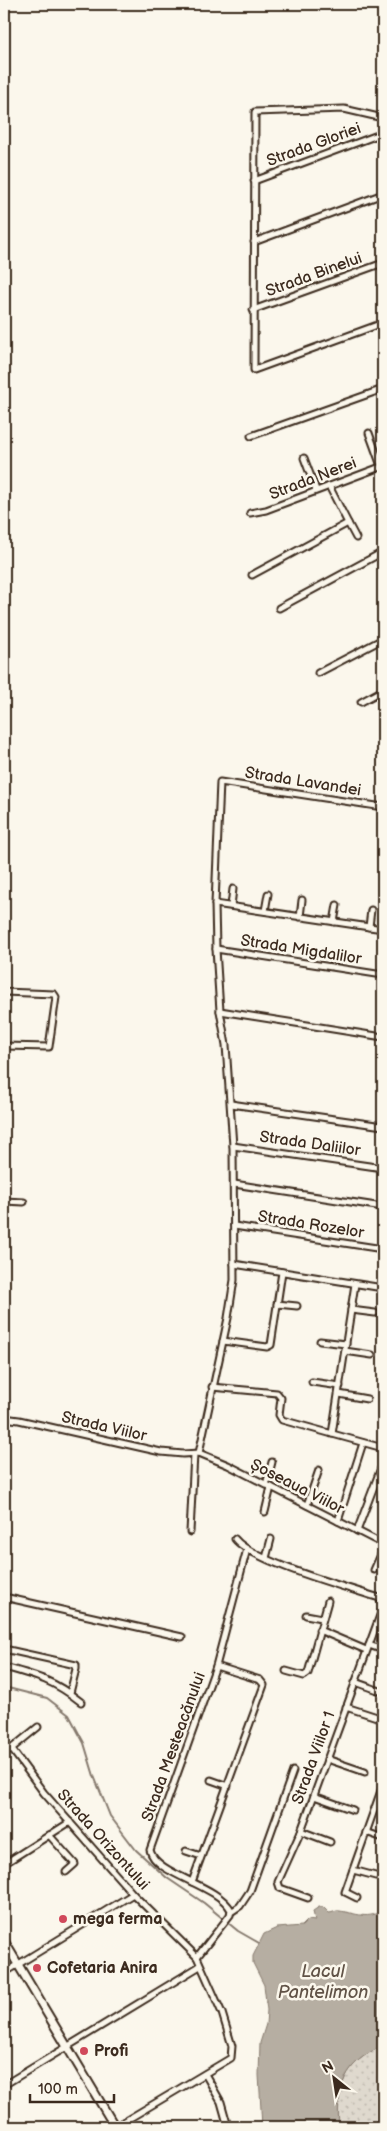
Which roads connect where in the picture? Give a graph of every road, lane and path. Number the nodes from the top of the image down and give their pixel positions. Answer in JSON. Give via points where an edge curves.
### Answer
{"nodes":[{"id":1,"x":383,"y":118,"type":"edge"},
{"id":2,"x":383,"y":133,"type":"edge"},
{"id":3,"x":254,"y":181,"type":"junction"},
{"id":4,"x":383,"y":194,"type":"edge"},
{"id":5,"x":254,"y":242,"type":"junction"},
{"id":6,"x":383,"y":263,"type":"edge"},
{"id":7,"x":253,"y":310,"type":"junction"},
{"id":8,"x":383,"y":323,"type":"edge"},
{"id":9,"x":383,"y":389,"type":"edge"},
{"id":10,"x":369,"y":433,"type":"dead end"},
{"id":11,"x":251,"y":436,"type":"dead end"},
{"id":12,"x":304,"y":458,"type":"dead end"},
{"id":13,"x":382,"y":466,"type":"edge"},
{"id":14,"x":329,"y":486,"type":"junction"},
{"id":15,"x":316,"y":490,"type":"junction"},
{"id":16,"x":250,"y":513,"type":"dead end"},
{"id":17,"x":348,"y":523,"type":"junction"},
{"id":18,"x":356,"y":538,"type":"dead end"},
{"id":19,"x":383,"y":552,"type":"edge"},
{"id":20,"x":252,"y":575,"type":"dead end"},
{"id":21,"x":279,"y":608,"type":"dead end"},
{"id":22,"x":383,"y":639,"type":"edge"},
{"id":23,"x":318,"y":673,"type":"dead end"},
{"id":24,"x":383,"y":690,"type":"edge"},
{"id":25,"x":361,"y":702,"type":"dead end"},
{"id":26,"x":383,"y":806,"type":"edge"},
{"id":27,"x":234,"y":889,"type":"dead end"},
{"id":28,"x":268,"y":894,"type":"dead end"},
{"id":29,"x":302,"y":900,"type":"dead end"},
{"id":30,"x":215,"y":904,"type":"junction"},
{"id":31,"x":337,"y":905,"type":"dead end"},
{"id":32,"x":231,"y":906,"type":"junction"},
{"id":33,"x":371,"y":910,"type":"dead end"},
{"id":34,"x":265,"y":911,"type":"junction"},
{"id":35,"x":300,"y":917,"type":"junction"},
{"id":36,"x":334,"y":922,"type":"junction"},
{"id":37,"x":369,"y":927,"type":"junction"},
{"id":38,"x":383,"y":929,"type":"edge"},
{"id":39,"x":216,"y":949,"type":"junction"},
{"id":40,"x":383,"y":975,"type":"edge"},
{"id":41,"x":4,"y":992,"type":"edge"},
{"id":42,"x":220,"y":1011,"type":"junction"},
{"id":43,"x":383,"y":1037,"type":"edge"},
{"id":44,"x":4,"y":1046,"type":"edge"},
{"id":45,"x":230,"y":1104,"type":"junction"},
{"id":46,"x":383,"y":1126,"type":"edge"},
{"id":47,"x":233,"y":1146,"type":"junction"},
{"id":48,"x":383,"y":1168,"type":"edge"},
{"id":49,"x":234,"y":1184,"type":"junction"},
{"id":50,"x":4,"y":1201,"type":"edge"},
{"id":51,"x":24,"y":1202,"type":"dead end"},
{"id":52,"x":383,"y":1207,"type":"edge"},
{"id":53,"x":234,"y":1226,"type":"junction"},
{"id":54,"x":383,"y":1249,"type":"edge"},
{"id":55,"x":234,"y":1264,"type":"junction"},
{"id":56,"x":282,"y":1272,"type":"junction"},
{"id":57,"x":354,"y":1284,"type":"junction"},
{"id":58,"x":383,"y":1288,"type":"edge"},
{"id":59,"x":277,"y":1304,"type":"junction"},
{"id":60,"x":297,"y":1306,"type":"dead end"},
{"id":61,"x":351,"y":1310,"type":"junction"},
{"id":62,"x":375,"y":1313,"type":"dead end"},
{"id":63,"x":222,"y":1340,"type":"junction"},
{"id":64,"x":320,"y":1341,"type":"dead end"},
{"id":65,"x":346,"y":1344,"type":"junction"},
{"id":66,"x":345,"y":1352,"type":"junction"},
{"id":67,"x":372,"y":1355,"type":"dead end"},
{"id":68,"x":312,"y":1382,"type":"dead end"},
{"id":69,"x":340,"y":1386,"type":"junction"},
{"id":70,"x":212,"y":1387,"type":"junction"},
{"id":71,"x":339,"y":1394,"type":"junction"},
{"id":72,"x":367,"y":1399,"type":"dead end"},
{"id":73,"x":4,"y":1418,"type":"edge"},
{"id":74,"x":332,"y":1434,"type":"junction"},
{"id":75,"x":363,"y":1443,"type":"junction"},
{"id":76,"x":383,"y":1448,"type":"edge"},
{"id":77,"x":197,"y":1453,"type":"junction"},
{"id":78,"x":272,"y":1462,"type":"dead end"},
{"id":79,"x":381,"y":1468,"type":"dead end"},
{"id":80,"x":319,"y":1470,"type":"dead end"},
{"id":81,"x":269,"y":1486,"type":"junction"},
{"id":82,"x":306,"y":1506,"type":"junction"},
{"id":83,"x":265,"y":1512,"type":"dead end"},
{"id":84,"x":338,"y":1521,"type":"junction"},
{"id":85,"x":357,"y":1531,"type":"junction"},
{"id":86,"x":190,"y":1532,"type":"dead end"},
{"id":87,"x":235,"y":1539,"type":"dead end"},
{"id":88,"x":271,"y":1539,"type":"dead end"},
{"id":89,"x":383,"y":1544,"type":"edge"},
{"id":90,"x":247,"y":1549,"type":"junction"},
{"id":91,"x":383,"y":1550,"type":"edge"},
{"id":92,"x":266,"y":1558,"type":"junction"},
{"id":93,"x":374,"y":1570,"type":"dead end"},
{"id":94,"x":4,"y":1597,"type":"edge"},
{"id":95,"x":383,"y":1599,"type":"edge"},
{"id":96,"x":328,"y":1601,"type":"dead end"},
{"id":97,"x":383,"y":1606,"type":"edge"},
{"id":98,"x":306,"y":1615,"type":"dead end"},
{"id":99,"x":322,"y":1618,"type":"junction"},
{"id":100,"x":319,"y":1630,"type":"junction"},
{"id":101,"x":182,"y":1637,"type":"dead end"},
{"id":102,"x":368,"y":1647,"type":"junction"},
{"id":103,"x":4,"y":1649,"type":"edge"},
{"id":104,"x":383,"y":1650,"type":"edge"},
{"id":105,"x":216,"y":1666,"type":"junction"},
{"id":106,"x":4,"y":1667,"type":"edge"},
{"id":107,"x":286,"y":1671,"type":"dead end"},
{"id":108,"x":355,"y":1682,"type":"junction"},
{"id":109,"x":383,"y":1692,"type":"edge"},
{"id":110,"x":70,"y":1693,"type":"junction"},
{"id":111,"x":81,"y":1702,"type":"dead end"},
{"id":112,"x":346,"y":1707,"type":"junction"},
{"id":113,"x":383,"y":1719,"type":"edge"},
{"id":114,"x":38,"y":1727,"type":"dead end"},
{"id":115,"x":4,"y":1748,"type":"edge"},
{"id":116,"x":11,"y":1749,"type":"junction"},
{"id":117,"x":327,"y":1759,"type":"junction"},
{"id":118,"x":293,"y":1771,"type":"dead end"},
{"id":119,"x":365,"y":1772,"type":"dead end"},
{"id":120,"x":211,"y":1780,"type":"dead end"},
{"id":121,"x":383,"y":1785,"type":"edge"},
{"id":122,"x":228,"y":1786,"type":"junction"},
{"id":123,"x":314,"y":1796,"type":"junction"},
{"id":124,"x":377,"y":1803,"type":"junction"},
{"id":125,"x":383,"y":1805,"type":"edge"},
{"id":126,"x":353,"y":1810,"type":"dead end"},
{"id":127,"x":70,"y":1822,"type":"junction"},
{"id":128,"x":301,"y":1831,"type":"junction"},
{"id":129,"x":366,"y":1832,"type":"junction"},
{"id":130,"x":49,"y":1835,"type":"junction"},
{"id":131,"x":383,"y":1838,"type":"edge"},
{"id":132,"x":330,"y":1842,"type":"dead end"},
{"id":133,"x":186,"y":1851,"type":"dead end"},
{"id":134,"x":201,"y":1856,"type":"junction"},
{"id":135,"x":4,"y":1864,"type":"edge"},
{"id":136,"x":353,"y":1870,"type":"junction"},
{"id":137,"x":66,"y":1872,"type":"dead end"},
{"id":138,"x":383,"y":1878,"type":"edge"},
{"id":139,"x":192,"y":1882,"type":"junction"},
{"id":140,"x":133,"y":1894,"type":"junction"},
{"id":141,"x":308,"y":1898,"type":"dead end"},
{"id":142,"x":357,"y":1898,"type":"dead end"},
{"id":143,"x":231,"y":1914,"type":"junction"},
{"id":144,"x":4,"y":1941,"type":"edge"},
{"id":145,"x":197,"y":1957,"type":"junction"},
{"id":146,"x":18,"y":1965,"type":"junction"},
{"id":147,"x":200,"y":1966,"type":"junction"},
{"id":148,"x":4,"y":1974,"type":"edge"},
{"id":149,"x":67,"y":2047,"type":"junction"},
{"id":150,"x":205,"y":2074,"type":"junction"},
{"id":151,"x":4,"y":2085,"type":"edge"},
{"id":152,"x":115,"y":2127,"type":"edge"},
{"id":153,"x":228,"y":2127,"type":"edge"}],
"edges":[{"from":1,"to":3,"type":"street","via":[[344,108],[254,112]]},
{"from":2,"to":3,"type":"street","name":"Strada Gloriei"},
{"from":3,"to":5,"type":"street"},
{"from":4,"to":5,"type":"street"},
{"from":5,"to":7,"type":"street"},
{"from":6,"to":7,"type":"street","name":"Strada Binelui"},
{"from":7,"to":8,"type":"street","via":[[254,370]]},
{"from":9,"to":11,"type":"street"},
{"from":10,"to":13,"type":"street"},
{"from":12,"to":15,"type":"street"},
{"from":13,"to":14,"type":"street","name":"Strada Nerei"},
{"from":14,"to":15,"type":"street","name":"Strada Nerei"},
{"from":14,"to":17,"type":"street"},
{"from":15,"to":16,"type":"street","name":"Strada Nerei"},
{"from":17,"to":18,"type":"street"},
{"from":17,"to":20,"type":"street"},
{"from":19,"to":21,"type":"street"},
{"from":22,"to":23,"type":"street"},
{"from":24,"to":25,"type":"street"},
{"from":26,"to":30,"type":"street","name":"Strada Lavandei","via":[[220,782]]},
{"from":27,"to":32,"type":"street"},
{"from":28,"to":34,"type":"street"},
{"from":29,"to":35,"type":"street"},
{"from":30,"to":32,"type":"street"},
{"from":30,"to":39,"type":"street"},
{"from":31,"to":36,"type":"street"},
{"from":32,"to":34,"type":"street"},
{"from":33,"to":37,"type":"street"},
{"from":34,"to":35,"type":"street"},
{"from":35,"to":36,"type":"street"},
{"from":36,"to":37,"type":"street"},
{"from":37,"to":38,"type":"street"},
{"from":39,"to":40,"type":"street","name":"Strada Migdalilor"},
{"from":39,"to":42,"type":"street"},
{"from":41,"to":44,"type":"street","via":[[54,994],[56,997],[49,1047]]},
{"from":42,"to":43,"type":"street"},
{"from":42,"to":45,"type":"street"},
{"from":45,"to":46,"type":"street"},
{"from":45,"to":47,"type":"street"},
{"from":47,"to":48,"type":"street","name":"Strada Daliilor"},
{"from":47,"to":49,"type":"street"},
{"from":49,"to":52,"type":"street"},
{"from":49,"to":53,"type":"street"},
{"from":50,"to":51,"type":"street"},
{"from":53,"to":54,"type":"street","name":"Strada Rozelor"},
{"from":53,"to":55,"type":"street"},
{"from":55,"to":56,"type":"street"},
{"from":55,"to":63,"type":"street","via":[[232,1296]]},
{"from":56,"to":57,"type":"street"},
{"from":56,"to":59,"type":"street"},
{"from":57,"to":58,"type":"street"},
{"from":57,"to":61,"type":"street"},
{"from":59,"to":60,"type":"street"},
{"from":59,"to":63,"type":"street","via":[[271,1345]]},
{"from":61,"to":62,"type":"street"},
{"from":61,"to":65,"type":"street"},
{"from":63,"to":70,"type":"street"},
{"from":64,"to":65,"type":"street"},
{"from":65,"to":66,"type":"street"},
{"from":66,"to":67,"type":"street"},
{"from":66,"to":69,"type":"street"},
{"from":68,"to":69,"type":"street"},
{"from":69,"to":71,"type":"street"},
{"from":70,"to":74,"type":"street","via":[[277,1393],[281,1398],[279,1416],[282,1420]]},
{"from":70,"to":77,"type":"street"},
{"from":71,"to":72,"type":"street"},
{"from":71,"to":74,"type":"street"},
{"from":73,"to":77,"type":"street","name":"Strada Viilor","via":[[161,1452]]},
{"from":74,"to":75,"type":"street"},
{"from":75,"to":76,"type":"street"},
{"from":75,"to":84,"type":"street"},
{"from":77,"to":81,"type":"street","name":"Șoseaua Viilor"},
{"from":77,"to":86,"type":"street"},
{"from":78,"to":81,"type":"street"},
{"from":79,"to":85,"type":"street"},
{"from":80,"to":82,"type":"street"},
{"from":81,"to":82,"type":"street","name":"Șoseaua Viilor"},
{"from":81,"to":83,"type":"street"},
{"from":82,"to":84,"type":"street","name":"Șoseaua Viilor"},
{"from":84,"to":85,"type":"street","name":"Șoseaua Viilor"},
{"from":85,"to":89,"type":"street","name":"Șoseaua Viilor"},
{"from":87,"to":90,"type":"street"},
{"from":88,"to":92,"type":"street"},
{"from":90,"to":92,"type":"street"},
{"from":90,"to":105,"type":"street"},
{"from":91,"to":93,"type":"street"},
{"from":92,"to":95,"type":"street"},
{"from":94,"to":101,"type":"street"},
{"from":96,"to":99,"type":"street"},
{"from":97,"to":102,"type":"street","name":"Strada Viilor 1"},
{"from":98,"to":99,"type":"street"},
{"from":99,"to":100,"type":"street"},
{"from":100,"to":102,"type":"street"},
{"from":100,"to":107,"type":"street","via":[[306,1675]]},
{"from":102,"to":104,"type":"street"},
{"from":102,"to":108,"type":"street","name":"Strada Viilor 1"},
{"from":103,"to":110,"type":"street","via":[[76,1666]]},
{"from":105,"to":122,"type":"street","name":"Strada Mesteacănului","via":[[264,1684]]},
{"from":105,"to":139,"type":"street","name":"Strada Mesteacănului","via":[[150,1850],[163,1865]]},
{"from":106,"to":110,"type":"street","via":[[45,1678]]},
{"from":108,"to":109,"type":"street"},
{"from":108,"to":112,"type":"street","name":"Strada Viilor 1"},
{"from":110,"to":111,"type":"street"},
{"from":112,"to":113,"type":"street"},
{"from":112,"to":117,"type":"street","name":"Strada Viilor 1"},
{"from":114,"to":116,"type":"street"},
{"from":115,"to":116,"type":"street"},
{"from":116,"to":127,"type":"street","name":"Strada Orizontului"},
{"from":117,"to":119,"type":"street"},
{"from":117,"to":123,"type":"street","name":"Strada Viilor 1"},
{"from":118,"to":143,"type":"street","via":[[250,1891]]},
{"from":120,"to":122,"type":"street"},
{"from":121,"to":124,"type":"street"},
{"from":122,"to":134,"type":"street","name":"Strada Mesteacănului"},
{"from":123,"to":126,"type":"street"},
{"from":123,"to":128,"type":"street","name":"Strada Viilor 1"},
{"from":124,"to":125,"type":"street"},
{"from":124,"to":129,"type":"street"},
{"from":127,"to":130,"type":"street"},
{"from":127,"to":140,"type":"street","name":"Strada Orizontului"},
{"from":128,"to":132,"type":"street"},
{"from":128,"to":141,"type":"street","name":"Strada Viilor 1","via":[[277,1883],[280,1888]]},
{"from":129,"to":131,"type":"street"},
{"from":129,"to":136,"type":"street"},
{"from":130,"to":135,"type":"street"},
{"from":130,"to":137,"type":"street","via":[[74,1864]]},
{"from":133,"to":134,"type":"street"},
{"from":134,"to":139,"type":"street","name":"Strada Mesteacănului"},
{"from":136,"to":138,"type":"street"},
{"from":136,"to":142,"type":"street","via":[[344,1892]]},
{"from":139,"to":143,"type":"street","name":"Strada Mesteacănului","via":[[218,1895]]},
{"from":140,"to":145,"type":"street","name":"Strada Orizontului"},
{"from":140,"to":146,"type":"street"},
{"from":143,"to":145,"type":"street"},
{"from":144,"to":146,"type":"street"},
{"from":145,"to":147,"type":"street","name":"Strada Orizontului"},
{"from":146,"to":148,"type":"street"},
{"from":146,"to":149,"type":"street"},
{"from":147,"to":149,"type":"street"},
{"from":147,"to":150,"type":"street","name":"Strada Orizontului","via":[[220,2004],[233,2056]]},
{"from":149,"to":151,"type":"street"},
{"from":149,"to":152,"type":"street"},
{"from":150,"to":152,"type":"street"},
{"from":150,"to":153,"type":"street","via":[[221,2102]]}]}
